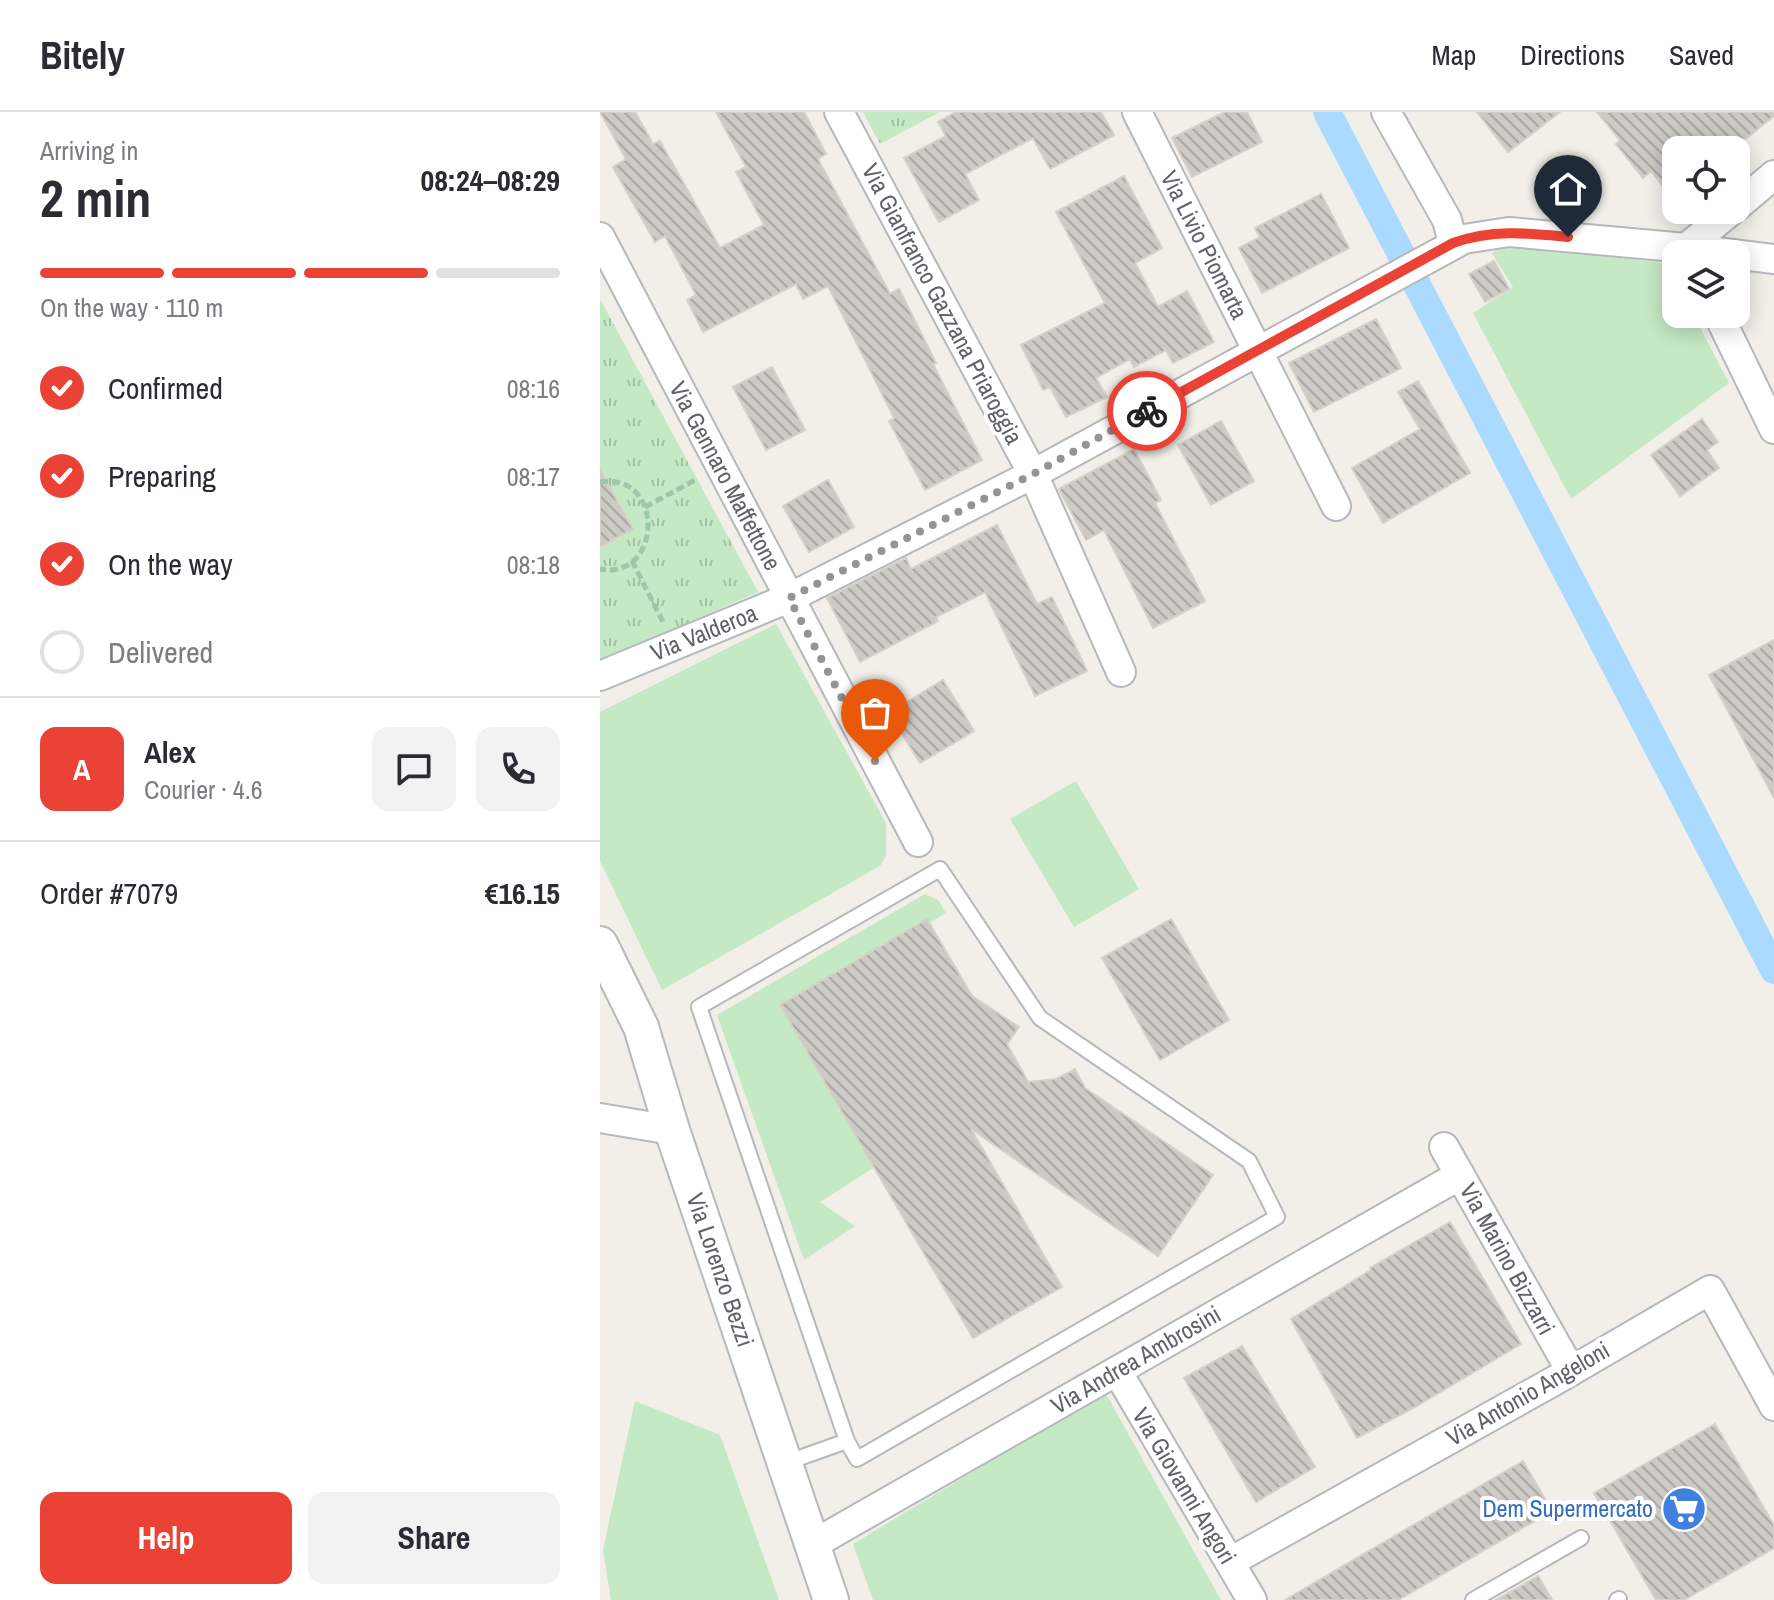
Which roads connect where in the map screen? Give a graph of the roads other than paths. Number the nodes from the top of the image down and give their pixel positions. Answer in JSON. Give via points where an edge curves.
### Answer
{"nodes":[{"id":1,"x":839,"y":112,"type":"edge"},
{"id":2,"x":1137,"y":112,"type":"edge"},
{"id":3,"x":1386,"y":112,"type":"edge"},
{"id":4,"x":1774,"y":175,"type":"edge"},
{"id":5,"x":1750,"y":195,"type":"edge"},
{"id":6,"x":1717,"y":224,"type":"edge"},
{"id":7,"x":600,"y":237,"type":"edge"},
{"id":8,"x":1700,"y":240,"type":"edge"},
{"id":9,"x":1662,"y":248,"type":"edge"},
{"id":10,"x":1442,"y":250,"type":"junction"},
{"id":11,"x":1750,"y":257,"type":"edge"},
{"id":12,"x":1774,"y":259,"type":"edge"},
{"id":13,"x":1725,"y":328,"type":"edge"},
{"id":14,"x":1257,"y":350,"type":"junction"},
{"id":15,"x":1774,"y":429,"type":"edge"},
{"id":16,"x":1033,"y":474,"type":"junction"},
{"id":17,"x":1336,"y":506,"type":"dead end"},
{"id":18,"x":789,"y":598,"type":"junction"},
{"id":19,"x":1121,"y":672,"type":"dead end"},
{"id":20,"x":600,"y":676,"type":"edge"},
{"id":21,"x":918,"y":842,"type":"dead end"},
{"id":22,"x":600,"y":944,"type":"edge"},
{"id":23,"x":600,"y":1118,"type":"edge"},
{"id":24,"x":672,"y":1130,"type":"junction"},
{"id":25,"x":1444,"y":1147,"type":"dead end"},
{"id":26,"x":1460,"y":1175,"type":"junction"},
{"id":27,"x":1117,"y":1371,"type":"junction"},
{"id":28,"x":1571,"y":1371,"type":"junction"},
{"id":29,"x":1774,"y":1406,"type":"edge"},
{"id":30,"x":847,"y":1441,"type":"junction"},
{"id":31,"x":785,"y":1463,"type":"junction"},
{"id":32,"x":1581,"y":1538,"type":"dead end"},
{"id":33,"x":812,"y":1545,"type":"junction"},
{"id":34,"x":1230,"y":1562,"type":"junction"},
{"id":35,"x":831,"y":1600,"type":"edge"},
{"id":36,"x":1252,"y":1600,"type":"edge"},
{"id":37,"x":1473,"y":1600,"type":"edge"}],
"edges":[{"from":1,"to":16,"type":"street","name":"Via Gianfranco Gazzana Priaroggia"},
{"from":2,"to":14,"type":"street","name":"Via Livio Piomarta"},
{"from":3,"to":10,"type":"street","via":[[1447,220]]},
{"from":4,"to":5,"type":"street"},
{"from":6,"to":8,"type":"street"},
{"from":7,"to":18,"type":"street","name":"Via Gennaro Maffettone"},
{"from":9,"to":10,"type":"street","name":"Via Valderoa","via":[[1509,232],[1475,236]]},
{"from":10,"to":14,"type":"street","name":"Via Valderoa"},
{"from":11,"to":12,"type":"street","name":"Via Valderoa"},
{"from":13,"to":15,"type":"street"},
{"from":14,"to":16,"type":"street","name":"Via Valderoa"},
{"from":14,"to":17,"type":"street","name":"Via Livio Piomarta"},
{"from":16,"to":18,"type":"street","name":"Via Valderoa"},
{"from":16,"to":19,"type":"street","name":"Via Gianfranco Gazzana Priaroggia"},
{"from":18,"to":20,"type":"street","name":"Via Valderoa"},
{"from":18,"to":21,"type":"street","name":"Via Gennaro Maffettone"},
{"from":22,"to":24,"type":"street","name":"Via Lorenzo Bezzi","via":[[641,1027]]},
{"from":23,"to":24,"type":"street"},
{"from":24,"to":31,"type":"street","name":"Via Lorenzo Bezzi"},
{"from":25,"to":26,"type":"street","name":"Via Marino Bizzarri"},
{"from":26,"to":27,"type":"street","name":"Via Andrea Ambrosini"},
{"from":26,"to":28,"type":"street","name":"Via Marino Bizzarri"},
{"from":27,"to":33,"type":"street","name":"Via Andrea Ambrosini"},
{"from":27,"to":34,"type":"street","name":"Via Giovanni Angori"},
{"from":28,"to":29,"type":"street","name":"Via Antonio Angeloni","via":[[1710,1290]]},
{"from":28,"to":34,"type":"street","name":"Via Antonio Angeloni"},
{"from":30,"to":30,"type":"lane","via":[[857,1459],[1277,1217],[1249,1161],[1040,1018],[940,869],[699,1007]]},
{"from":30,"to":31,"type":"lane"},
{"from":31,"to":33,"type":"street","name":"Via Lorenzo Bezzi"},
{"from":32,"to":37,"type":"lane"},
{"from":33,"to":35,"type":"street","name":"Via Lorenzo Bezzi"},
{"from":34,"to":36,"type":"street","name":"Via Giovanni Angori"}]}
